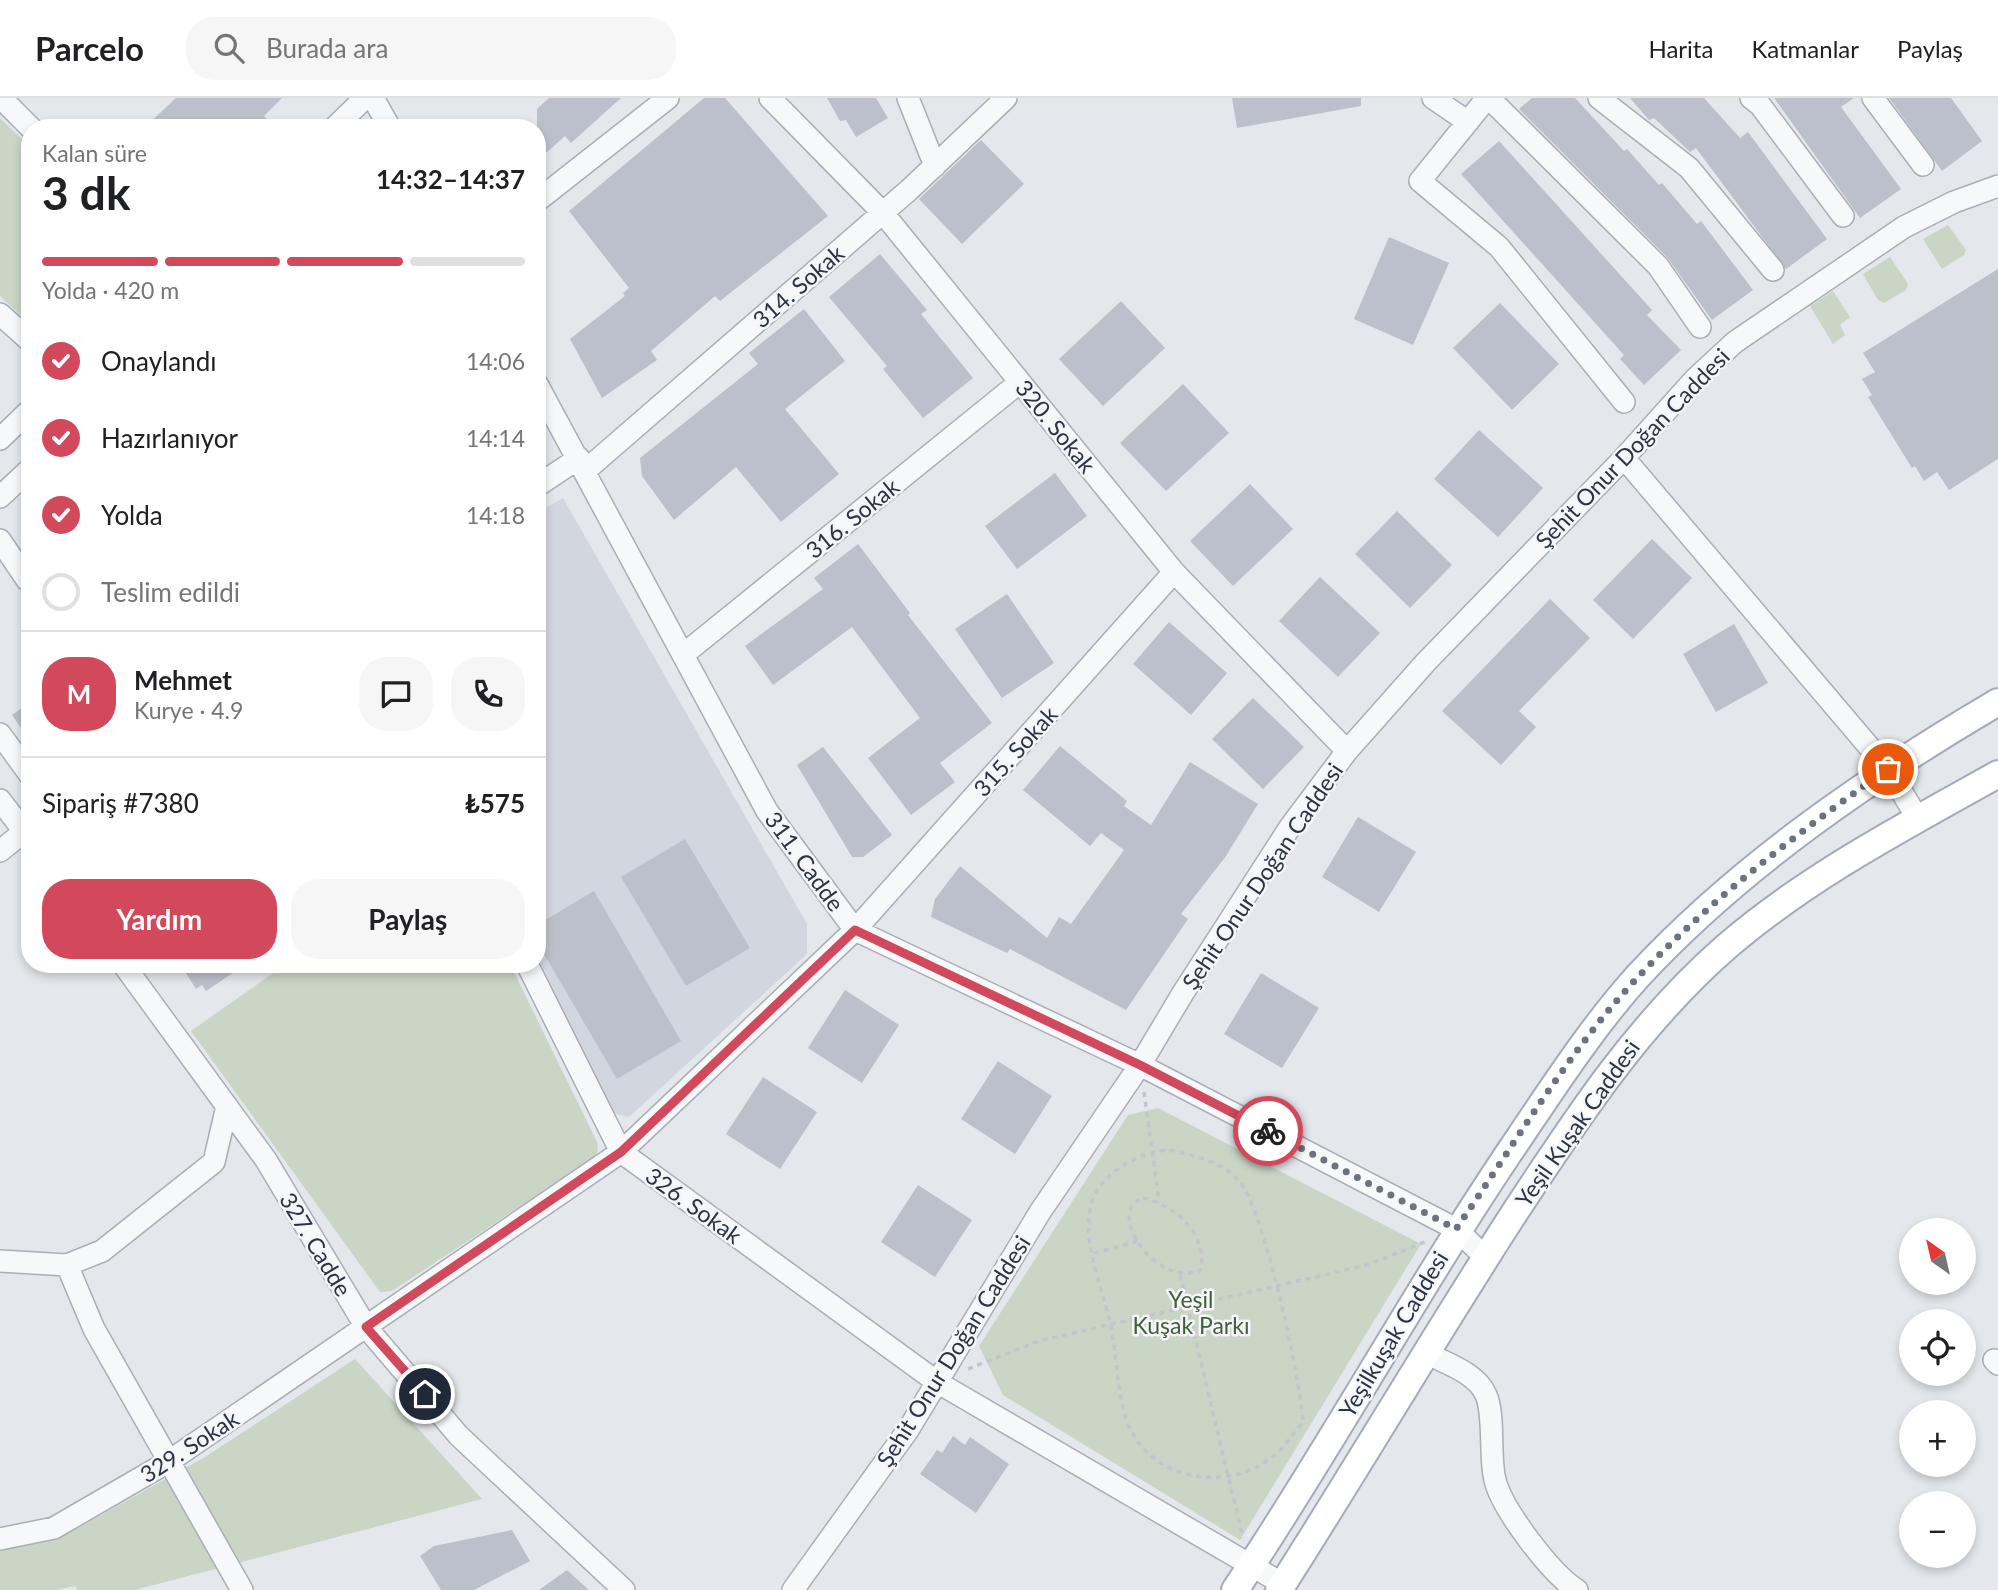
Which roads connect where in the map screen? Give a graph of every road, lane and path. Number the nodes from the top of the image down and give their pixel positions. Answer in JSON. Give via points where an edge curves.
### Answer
{"nodes":[{"id":1,"x":1,"y":98,"type":"edge"},
{"id":2,"x":365,"y":98,"type":"edge"},
{"id":3,"x":373,"y":98,"type":"edge"},
{"id":4,"x":668,"y":98,"type":"edge"},
{"id":5,"x":770,"y":98,"type":"edge"},
{"id":6,"x":908,"y":98,"type":"edge"},
{"id":7,"x":1006,"y":98,"type":"edge"},
{"id":8,"x":1433,"y":98,"type":"edge"},
{"id":9,"x":1488,"y":98,"type":"edge"},
{"id":10,"x":1599,"y":98,"type":"edge"},
{"id":11,"x":1751,"y":98,"type":"edge"},
{"id":12,"x":1873,"y":98,"type":"edge"},
{"id":13,"x":22,"y":119,"type":"edge"},
{"id":14,"x":343,"y":119,"type":"edge"},
{"id":15,"x":385,"y":119,"type":"edge"},
{"id":16,"x":1468,"y":122,"type":"junction"},
{"id":17,"x":1923,"y":165,"type":"dead end"},
{"id":18,"x":934,"y":166,"type":"junction"},
{"id":19,"x":1998,"y":186,"type":"edge"},
{"id":20,"x":546,"y":194,"type":"edge"},
{"id":21,"x":883,"y":213,"type":"junction"},
{"id":22,"x":1843,"y":216,"type":"dead end"},
{"id":23,"x":1773,"y":270,"type":"dead end"},
{"id":24,"x":0,"y":314,"type":"edge"},
{"id":25,"x":1700,"y":327,"type":"dead end"},
{"id":26,"x":21,"y":333,"type":"edge"},
{"id":27,"x":1020,"y":382,"type":"junction"},
{"id":28,"x":546,"y":400,"type":"edge"},
{"id":29,"x":1624,"y":402,"type":"dead end"},
{"id":30,"x":21,"y":419,"type":"edge"},
{"id":31,"x":0,"y":439,"type":"edge"},
{"id":32,"x":1624,"y":458,"type":"junction"},
{"id":33,"x":583,"y":464,"type":"junction"},
{"id":34,"x":21,"y":477,"type":"edge"},
{"id":35,"x":546,"y":482,"type":"edge"},
{"id":36,"x":0,"y":497,"type":"edge"},
{"id":37,"x":0,"y":540,"type":"edge"},
{"id":38,"x":21,"y":571,"type":"edge"},
{"id":39,"x":1174,"y":572,"type":"junction"},
{"id":40,"x":684,"y":654,"type":"junction"},
{"id":41,"x":1998,"y":702,"type":"edge"},
{"id":42,"x":0,"y":734,"type":"edge"},
{"id":43,"x":1347,"y":751,"type":"junction"},
{"id":44,"x":21,"y":763,"type":"edge"},
{"id":45,"x":1888,"y":769,"type":"junction"},
{"id":46,"x":1998,"y":774,"type":"edge"},
{"id":47,"x":0,"y":800,"type":"edge"},
{"id":48,"x":1918,"y":819,"type":"junction"},
{"id":49,"x":21,"y":825,"type":"edge"},
{"id":50,"x":21,"y":838,"type":"edge"},
{"id":51,"x":0,"y":851,"type":"edge"},
{"id":52,"x":855,"y":930,"type":"junction"},
{"id":53,"x":130,"y":973,"type":"edge"},
{"id":54,"x":532,"y":973,"type":"edge"},
{"id":55,"x":1140,"y":1065,"type":"junction"},
{"id":56,"x":227,"y":1106,"type":"junction"},
{"id":57,"x":1152,"y":1151,"type":"junction"},
{"id":58,"x":621,"y":1152,"type":"junction"},
{"id":59,"x":1159,"y":1201,"type":"junction"},
{"id":60,"x":1456,"y":1229,"type":"junction"},
{"id":61,"x":1138,"y":1241,"type":"junction"},
{"id":62,"x":1094,"y":1253,"type":"junction"},
{"id":63,"x":1486,"y":1258,"type":"junction"},
{"id":64,"x":0,"y":1261,"type":"edge"},
{"id":65,"x":67,"y":1265,"type":"junction"},
{"id":66,"x":1180,"y":1275,"type":"junction"},
{"id":67,"x":1276,"y":1286,"type":"junction"},
{"id":68,"x":1188,"y":1307,"type":"junction"},
{"id":69,"x":1110,"y":1325,"type":"junction"},
{"id":70,"x":366,"y":1327,"type":"junction"},
{"id":71,"x":1426,"y":1353,"type":"junction"},
{"id":72,"x":937,"y":1382,"type":"junction"},
{"id":73,"x":168,"y":1462,"type":"junction"},
{"id":74,"x":1227,"y":1475,"type":"junction"},
{"id":75,"x":0,"y":1539,"type":"edge"},
{"id":76,"x":1251,"y":1567,"type":"junction"},
{"id":77,"x":1281,"y":1587,"type":"edge"},
{"id":78,"x":242,"y":1590,"type":"edge"},
{"id":79,"x":624,"y":1590,"type":"edge"},
{"id":80,"x":793,"y":1590,"type":"edge"},
{"id":81,"x":1235,"y":1590,"type":"edge"},
{"id":82,"x":1577,"y":1590,"type":"edge"}],
"edges":[{"from":1,"to":13,"type":"street"},
{"from":2,"to":14,"type":"street"},
{"from":3,"to":15,"type":"street"},
{"from":4,"to":20,"type":"street"},
{"from":5,"to":21,"type":"street","name":"320. Sokak"},
{"from":6,"to":18,"type":"street"},
{"from":7,"to":18,"type":"street","name":"314. Sokak"},
{"from":8,"to":16,"type":"street"},
{"from":9,"to":16,"type":"street"},
{"from":9,"to":25,"type":"street","via":[[1658,266]]},
{"from":10,"to":23,"type":"street","via":[[1689,168]]},
{"from":11,"to":22,"type":"street"},
{"from":12,"to":17,"type":"street"},
{"from":16,"to":29,"type":"street","via":[[1420,181],[1499,247]]},
{"from":18,"to":21,"type":"street","name":"314. Sokak"},
{"from":19,"to":32,"type":"street","name":"Şehit Onur Doğan Caddesi","via":[[1904,227],[1735,342]]},
{"from":21,"to":27,"type":"street","name":"320. Sokak"},
{"from":21,"to":33,"type":"street","name":"314. Sokak"},
{"from":24,"to":26,"type":"street"},
{"from":27,"to":39,"type":"street","name":"320. Sokak"},
{"from":27,"to":40,"type":"street","name":"316. Sokak"},
{"from":28,"to":33,"type":"street","name":"311. Cadde"},
{"from":30,"to":31,"type":"street"},
{"from":32,"to":43,"type":"street","name":"Şehit Onur Doğan Caddesi","via":[[1444,643]]},
{"from":32,"to":45,"type":"street"},
{"from":33,"to":35,"type":"street","name":"314. Sokak"},
{"from":33,"to":40,"type":"street","name":"311. Cadde"},
{"from":34,"to":36,"type":"street"},
{"from":37,"to":38,"type":"street"},
{"from":39,"to":43,"type":"street","name":"320. Sokak"},
{"from":39,"to":52,"type":"street","name":"315. Sokak"},
{"from":40,"to":52,"type":"street","name":"311. Cadde","via":[[767,811]]},
{"from":41,"to":45,"type":"main road","name":"Yeşilkuşak Caddesi"},
{"from":42,"to":44,"type":"street"},
{"from":43,"to":55,"type":"street","name":"Şehit Onur Doğan Caddesi","via":[[1290,827]]},
{"from":45,"to":48,"type":"street"},
{"from":45,"to":60,"type":"main road","name":"Yeşilkuşak Caddesi","via":[[1738,882],[1638,977],[1593,1030]]},
{"from":46,"to":48,"type":"main road","name":"Yeşil Kuşak Caddesi"},
{"from":47,"to":49,"type":"street"},
{"from":48,"to":63,"type":"main road","name":"Yeşil Kuşak Caddesi","via":[[1760,920],[1651,1020],[1598,1087]]},
{"from":50,"to":51,"type":"street"},
{"from":52,"to":55,"type":"street","name":"311. Cadde"},
{"from":52,"to":58,"type":"street","name":"315. Sokak"},
{"from":53,"to":56,"type":"street","name":"327. Cadde"},
{"from":54,"to":58,"type":"street","name":"326. Sokak"},
{"from":55,"to":57,"type":"path"},
{"from":55,"to":60,"type":"street","name":"311. Cadde"},
{"from":55,"to":72,"type":"street","name":"Şehit Onur Doğan Caddesi","via":[[1040,1212]]},
{"from":56,"to":65,"type":"street","via":[[214,1161],[102,1251]]},
{"from":56,"to":70,"type":"street","name":"327. Cadde","via":[[266,1160]]},
{"from":57,"to":59,"type":"path"},
{"from":57,"to":62,"type":"path","via":[[1111,1175],[1093,1198],[1087,1226]]},
{"from":57,"to":67,"type":"path","via":[[1195,1157],[1220,1166],[1238,1180],[1252,1204]]},
{"from":58,"to":70,"type":"street","name":"329. Sokak"},
{"from":58,"to":72,"type":"street","name":"326. Sokak"},
{"from":59,"to":61,"type":"path","via":[[1143,1198],[1130,1208],[1130,1226]]},
{"from":59,"to":66,"type":"path","via":[[1172,1208],[1198,1240],[1203,1260],[1200,1272]]},
{"from":60,"to":63,"type":"street","name":"311. Cadde"},
{"from":60,"to":67,"type":"path","via":[[1367,1265]]},
{"from":60,"to":76,"type":"main road","name":"Yeşilkuşak Caddesi"},
{"from":61,"to":62,"type":"path"},
{"from":61,"to":66,"type":"path","via":[[1165,1270]]},
{"from":62,"to":69,"type":"path"},
{"from":63,"to":71,"type":"main road","name":"Yeşil Kuşak Caddesi"},
{"from":64,"to":65,"type":"street"},
{"from":65,"to":73,"type":"street","via":[[94,1329]]},
{"from":66,"to":68,"type":"path"},
{"from":67,"to":68,"type":"path"},
{"from":67,"to":74,"type":"path","via":[[1303,1422],[1274,1456]]},
{"from":68,"to":69,"type":"path"},
{"from":68,"to":74,"type":"path"},
{"from":69,"to":72,"type":"path","via":[[1039,1341]]},
{"from":69,"to":74,"type":"path","via":[[1126,1419],[1139,1443],[1157,1462],[1183,1475],[1211,1479]]},
{"from":70,"to":73,"type":"street","name":"329. Sokak"},
{"from":70,"to":79,"type":"street","name":"327. Cadde","via":[[459,1436]]},
{"from":71,"to":77,"type":"main road","name":"Yeşil Kuşak Caddesi"},
{"from":71,"to":82,"type":"street","via":[[1470,1375],[1486,1395],[1495,1481],[1528,1539]]},
{"from":72,"to":76,"type":"street","name":"326. Sokak"},
{"from":72,"to":80,"type":"street","name":"Şehit Onur Doğan Caddesi"},
{"from":73,"to":75,"type":"street","name":"329. Sokak","via":[[54,1528]]},
{"from":73,"to":78,"type":"street"},
{"from":74,"to":76,"type":"path"},
{"from":76,"to":77,"type":"street","name":"326. Sokak"},
{"from":76,"to":81,"type":"main road","name":"Yeşilkuşak Caddesi"}]}
